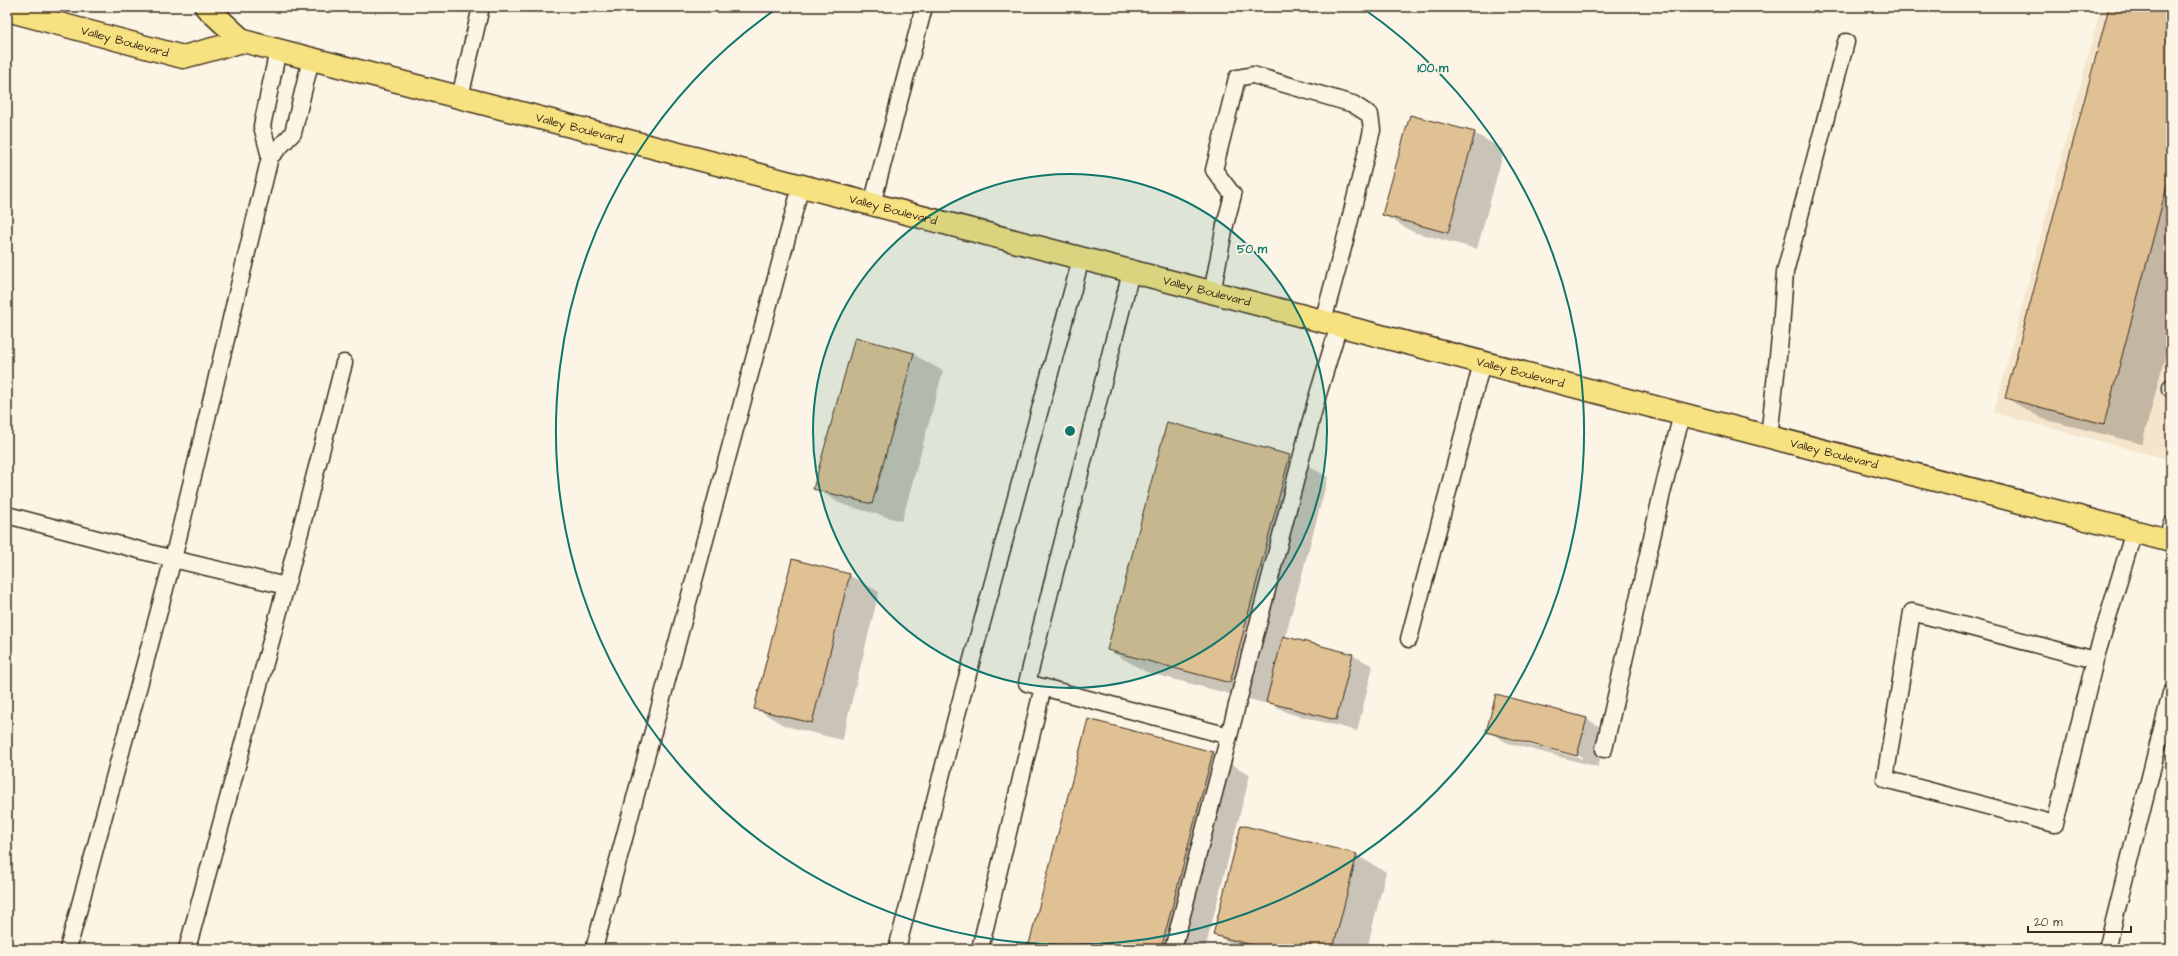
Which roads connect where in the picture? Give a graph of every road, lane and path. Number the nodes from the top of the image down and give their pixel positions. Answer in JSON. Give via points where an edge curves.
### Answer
{"nodes":[{"id":1,"x":206,"y":7,"type":"edge"},
{"id":2,"x":481,"y":7,"type":"edge"},
{"id":3,"x":924,"y":7,"type":"edge"},
{"id":4,"x":7,"y":10,"type":"edge"},
{"id":5,"x":243,"y":41,"type":"junction"},
{"id":6,"x":1846,"y":42,"type":"dead end"},
{"id":7,"x":278,"y":50,"type":"junction"},
{"id":8,"x":311,"y":59,"type":"junction"},
{"id":9,"x":460,"y":98,"type":"junction"},
{"id":10,"x":270,"y":157,"type":"junction"},
{"id":11,"x":801,"y":186,"type":"junction"},
{"id":12,"x":872,"y":204,"type":"junction"},
{"id":13,"x":1081,"y":259,"type":"junction"},
{"id":14,"x":1131,"y":272,"type":"junction"},
{"id":15,"x":1212,"y":293,"type":"junction"},
{"id":16,"x":1331,"y":323,"type":"junction"},
{"id":17,"x":344,"y":363,"type":"dead end"},
{"id":18,"x":1482,"y":363,"type":"junction"},
{"id":19,"x":1682,"y":414,"type":"junction"},
{"id":20,"x":1769,"y":437,"type":"junction"},
{"id":21,"x":7,"y":515,"type":"edge"},
{"id":22,"x":2134,"y":531,"type":"junction"},
{"id":23,"x":2170,"y":535,"type":"edge"},
{"id":24,"x":174,"y":559,"type":"junction"},
{"id":25,"x":286,"y":586,"type":"junction"},
{"id":26,"x":1409,"y":639,"type":"dead end"},
{"id":27,"x":2095,"y":660,"type":"junction"},
{"id":28,"x":1043,"y":687,"type":"junction"},
{"id":29,"x":2171,"y":693,"type":"edge"},
{"id":30,"x":1229,"y":736,"type":"junction"},
{"id":31,"x":1604,"y":750,"type":"dead end"},
{"id":32,"x":68,"y":949,"type":"edge"},
{"id":33,"x":187,"y":949,"type":"edge"},
{"id":34,"x":594,"y":949,"type":"edge"},
{"id":35,"x":897,"y":949,"type":"edge"},
{"id":36,"x":980,"y":949,"type":"edge"},
{"id":37,"x":1173,"y":949,"type":"edge"},
{"id":38,"x":2107,"y":949,"type":"edge"}],
"edges":[{"from":1,"to":5,"type":"main road","name":"Valley Boulevard"},
{"from":2,"to":9,"type":"lane"},
{"from":3,"to":12,"type":"lane"},
{"from":4,"to":5,"type":"main road","name":"Valley Boulevard","via":[[183,57]]},
{"from":5,"to":7,"type":"main road","name":"Valley Boulevard"},
{"from":6,"to":20,"type":"lane","via":[[1785,272]]},
{"from":7,"to":8,"type":"main road","name":"Valley Boulevard"},
{"from":7,"to":10,"type":"lane","via":[[262,126]]},
{"from":8,"to":9,"type":"main road","name":"Valley Boulevard"},
{"from":8,"to":10,"type":"lane","via":[[293,133]]},
{"from":9,"to":11,"type":"main road","name":"Valley Boulevard"},
{"from":10,"to":24,"type":"lane"},
{"from":11,"to":12,"type":"main road","name":"Valley Boulevard"},
{"from":11,"to":34,"type":"lane"},
{"from":12,"to":13,"type":"main road","name":"Valley Boulevard"},
{"from":13,"to":14,"type":"main road","name":"Valley Boulevard"},
{"from":13,"to":35,"type":"lane","via":[[958,710]]},
{"from":14,"to":15,"type":"main road","name":"Valley Boulevard"},
{"from":14,"to":28,"type":"lane","via":[[1027,683]]},
{"from":15,"to":16,"type":"main road","name":"Valley Boulevard"},
{"from":15,"to":16,"type":"lane","via":[[1233,195],[1214,170],[1237,78],[1253,75],[1353,104],[1370,115],[1372,130],[1344,244]]},
{"from":16,"to":18,"type":"main road","name":"Valley Boulevard"},
{"from":16,"to":30,"type":"lane","via":[[1316,401]]},
{"from":17,"to":25,"type":"lane"},
{"from":18,"to":19,"type":"main road","name":"Valley Boulevard"},
{"from":18,"to":26,"type":"lane"},
{"from":19,"to":20,"type":"main road","name":"Valley Boulevard"},
{"from":19,"to":31,"type":"lane"},
{"from":20,"to":22,"type":"main road","name":"Valley Boulevard"},
{"from":21,"to":24,"type":"lane"},
{"from":22,"to":23,"type":"main road","name":"Valley Boulevard"},
{"from":22,"to":27,"type":"lane"},
{"from":24,"to":25,"type":"lane"},
{"from":24,"to":32,"type":"lane"},
{"from":25,"to":33,"type":"lane"},
{"from":27,"to":27,"type":"lane","via":[[1912,612],[1885,779],[2055,824]]},
{"from":28,"to":30,"type":"lane"},
{"from":28,"to":36,"type":"lane"},
{"from":29,"to":38,"type":"lane"},
{"from":30,"to":37,"type":"lane"}]}
